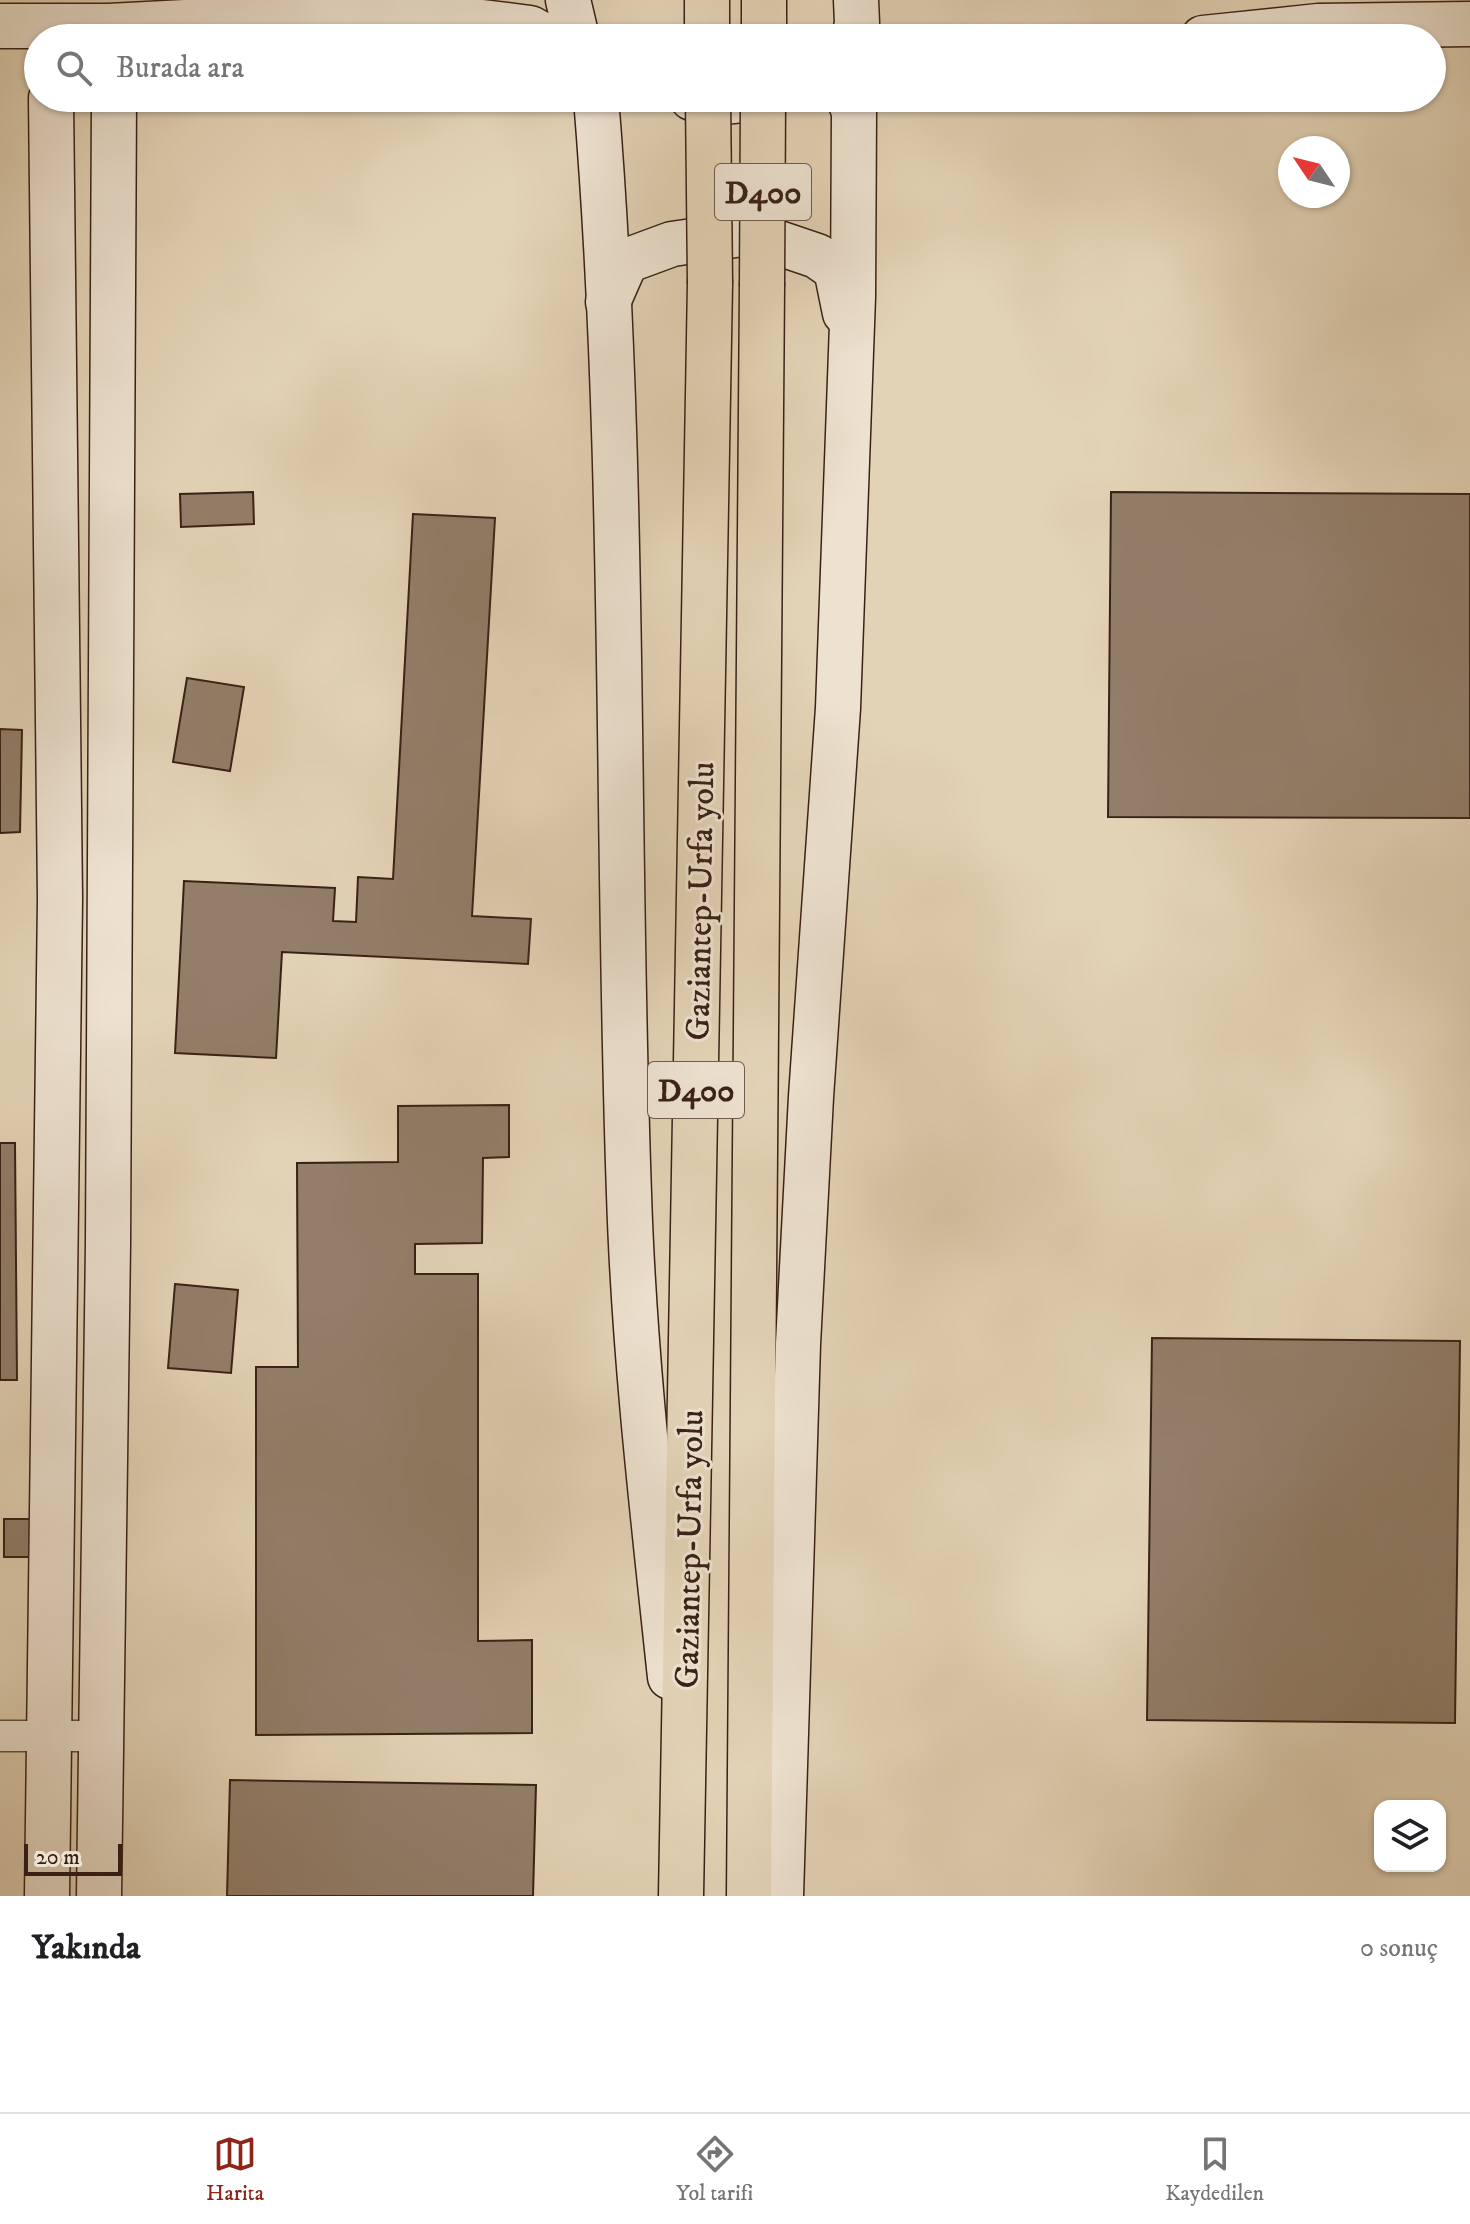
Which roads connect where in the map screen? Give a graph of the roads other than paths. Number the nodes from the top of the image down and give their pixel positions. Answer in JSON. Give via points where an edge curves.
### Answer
{"nodes":[{"id":1,"x":568,"y":0,"type":"edge"},
{"id":2,"x":707,"y":0,"type":"edge"},
{"id":3,"x":764,"y":0,"type":"edge"},
{"id":4,"x":856,"y":0,"type":"edge"},
{"id":5,"x":50,"y":21,"type":"edge"},
{"id":6,"x":109,"y":21,"type":"edge"},
{"id":7,"x":498,"y":24,"type":"edge"},
{"id":8,"x":574,"y":24,"type":"edge"},
{"id":9,"x":707,"y":24,"type":"edge"},
{"id":10,"x":764,"y":24,"type":"edge"},
{"id":11,"x":857,"y":24,"type":"edge"},
{"id":12,"x":1446,"y":24,"type":"edge"},
{"id":13,"x":1470,"y":24,"type":"edge"},
{"id":14,"x":0,"y":26,"type":"edge"},
{"id":15,"x":51,"y":112,"type":"edge"},
{"id":16,"x":114,"y":112,"type":"edge"},
{"id":17,"x":597,"y":112,"type":"edge"},
{"id":18,"x":708,"y":112,"type":"edge"},
{"id":19,"x":764,"y":112,"type":"edge"},
{"id":20,"x":854,"y":112,"type":"edge"},
{"id":21,"x":608,"y":302,"type":"junction"},
{"id":22,"x":852,"y":342,"type":"junction"},
{"id":23,"x":51,"y":1735,"type":"junction"},
{"id":24,"x":0,"y":1736,"type":"edge"},
{"id":25,"x":100,"y":1736,"type":"junction"},
{"id":26,"x":683,"y":1795,"type":"junction"},
{"id":27,"x":47,"y":1896,"type":"edge"},
{"id":28,"x":99,"y":1896,"type":"edge"},
{"id":29,"x":681,"y":1896,"type":"edge"},
{"id":30,"x":749,"y":1896,"type":"edge"},
{"id":31,"x":781,"y":1896,"type":"edge"}],
"edges":[{"from":1,"to":8,"type":"street"},
{"from":2,"to":9,"type":"highway"},
{"from":3,"to":10,"type":"highway"},
{"from":4,"to":11,"type":"street"},
{"from":5,"to":6,"type":"street"},
{"from":5,"to":14,"type":"street"},
{"from":6,"to":7,"type":"street","via":[[393,11]]},
{"from":12,"to":13,"type":"street"},
{"from":15,"to":23,"type":"street","via":[[60,899]]},
{"from":16,"to":25,"type":"street"},
{"from":17,"to":21,"type":"street"},
{"from":18,"to":26,"type":"highway","name":"Gaziantep-Urfa yolu","number":"D400","bridge":true,"via":[[710,283]]},
{"from":19,"to":30,"type":"highway","name":"Gaziantep-Urfa yolu","number":"D400","bridge":true},
{"from":20,"to":22,"type":"street"},
{"from":21,"to":22,"type":"street","via":[[626,261],[672,244],[749,233],[817,256],[836,269]]},
{"from":21,"to":26,"type":"street","via":[[629,1195],[642,1422]]},
{"from":22,"to":31,"type":"street","via":[[838,708],[798,1344]]},
{"from":23,"to":24,"type":"street"},
{"from":23,"to":25,"type":"street"},
{"from":23,"to":27,"type":"street"},
{"from":25,"to":28,"type":"street"},
{"from":26,"to":29,"type":"highway","name":"Gaziantep-Urfa yolu","number":"D400"}]}
